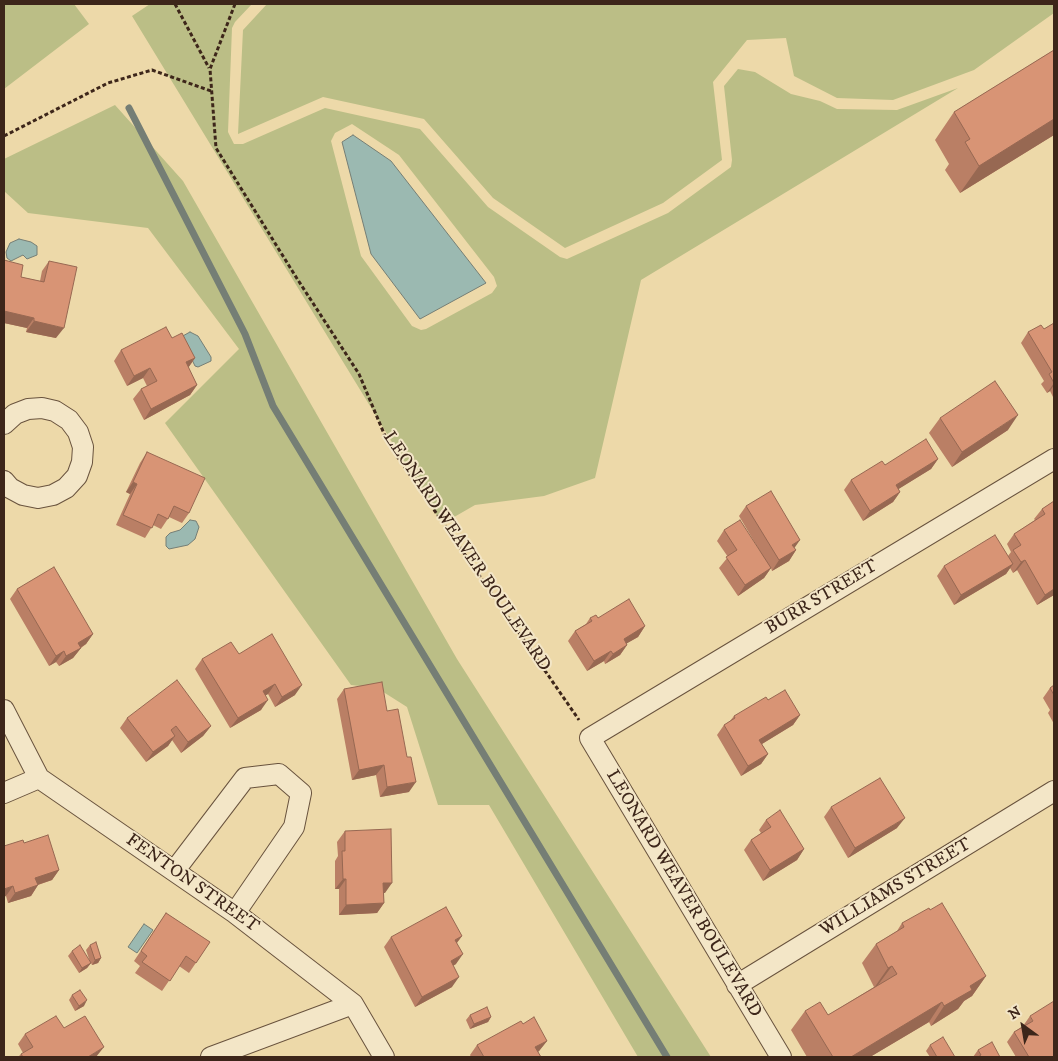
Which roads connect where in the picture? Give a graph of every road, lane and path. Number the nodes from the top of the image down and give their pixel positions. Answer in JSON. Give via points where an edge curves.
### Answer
{"nodes":[{"id":1,"x":175,"y":4,"type":"edge"},
{"id":2,"x":235,"y":4,"type":"edge"},
{"id":3,"x":210,"y":69,"type":"junction"},
{"id":4,"x":211,"y":92,"type":"junction"},
{"id":5,"x":4,"y":136,"type":"edge"},
{"id":6,"x":4,"y":424,"type":"edge"},
{"id":7,"x":1054,"y":459,"type":"edge"},
{"id":8,"x":6,"y":487,"type":"edge"},
{"id":9,"x":4,"y":710,"type":"edge"},
{"id":10,"x":590,"y":738,"type":"junction"},
{"id":11,"x":39,"y":778,"type":"junction"},
{"id":12,"x":1054,"y":791,"type":"edge"},
{"id":13,"x":4,"y":793,"type":"edge"},
{"id":14,"x":175,"y":870,"type":"junction"},
{"id":15,"x":235,"y":913,"type":"junction"},
{"id":16,"x":737,"y":985,"type":"junction"},
{"id":17,"x":353,"y":1004,"type":"junction"},
{"id":18,"x":211,"y":1057,"type":"edge"},
{"id":19,"x":384,"y":1057,"type":"edge"},
{"id":20,"x":781,"y":1057,"type":"edge"}],
"edges":[{"from":1,"to":3,"type":"path"},
{"from":2,"to":3,"type":"path","name":"LEONARD WEAVER BOULEVARD"},
{"from":3,"to":4,"type":"path","name":"LEONARD WEAVER BOULEVARD"},
{"from":4,"to":5,"type":"path","via":[[152,70],[108,82]]},
{"from":4,"to":10,"type":"path","name":"LEONARD WEAVER BOULEVARD","via":[[216,148],[359,374],[388,443]]},
{"from":6,"to":8,"type":"street","via":[[15,414],[28,409],[55,411],[69,420],[83,446],[77,476],[66,488],[53,495],[38,498]]},
{"from":7,"to":10,"type":"street","name":"BURR STREET"},
{"from":9,"to":11,"type":"street","name":"FENTON STREET"},
{"from":10,"to":16,"type":"street","name":"LEONARD WEAVER BOULEVARD"},
{"from":11,"to":13,"type":"street"},
{"from":11,"to":14,"type":"street","name":"FENTON STREET"},
{"from":12,"to":16,"type":"street","name":"WILLIAMS STREET"},
{"from":14,"to":15,"type":"street","name":"FENTON STREET"},
{"from":14,"to":15,"type":"street","via":[[245,778],[279,774],[301,794],[294,827]]},
{"from":15,"to":17,"type":"street","name":"FENTON STREET"},
{"from":16,"to":20,"type":"street","name":"LEONARD WEAVER BOULEVARD"},
{"from":17,"to":18,"type":"street"},
{"from":17,"to":19,"type":"street","name":"FENTON STREET"}]}
